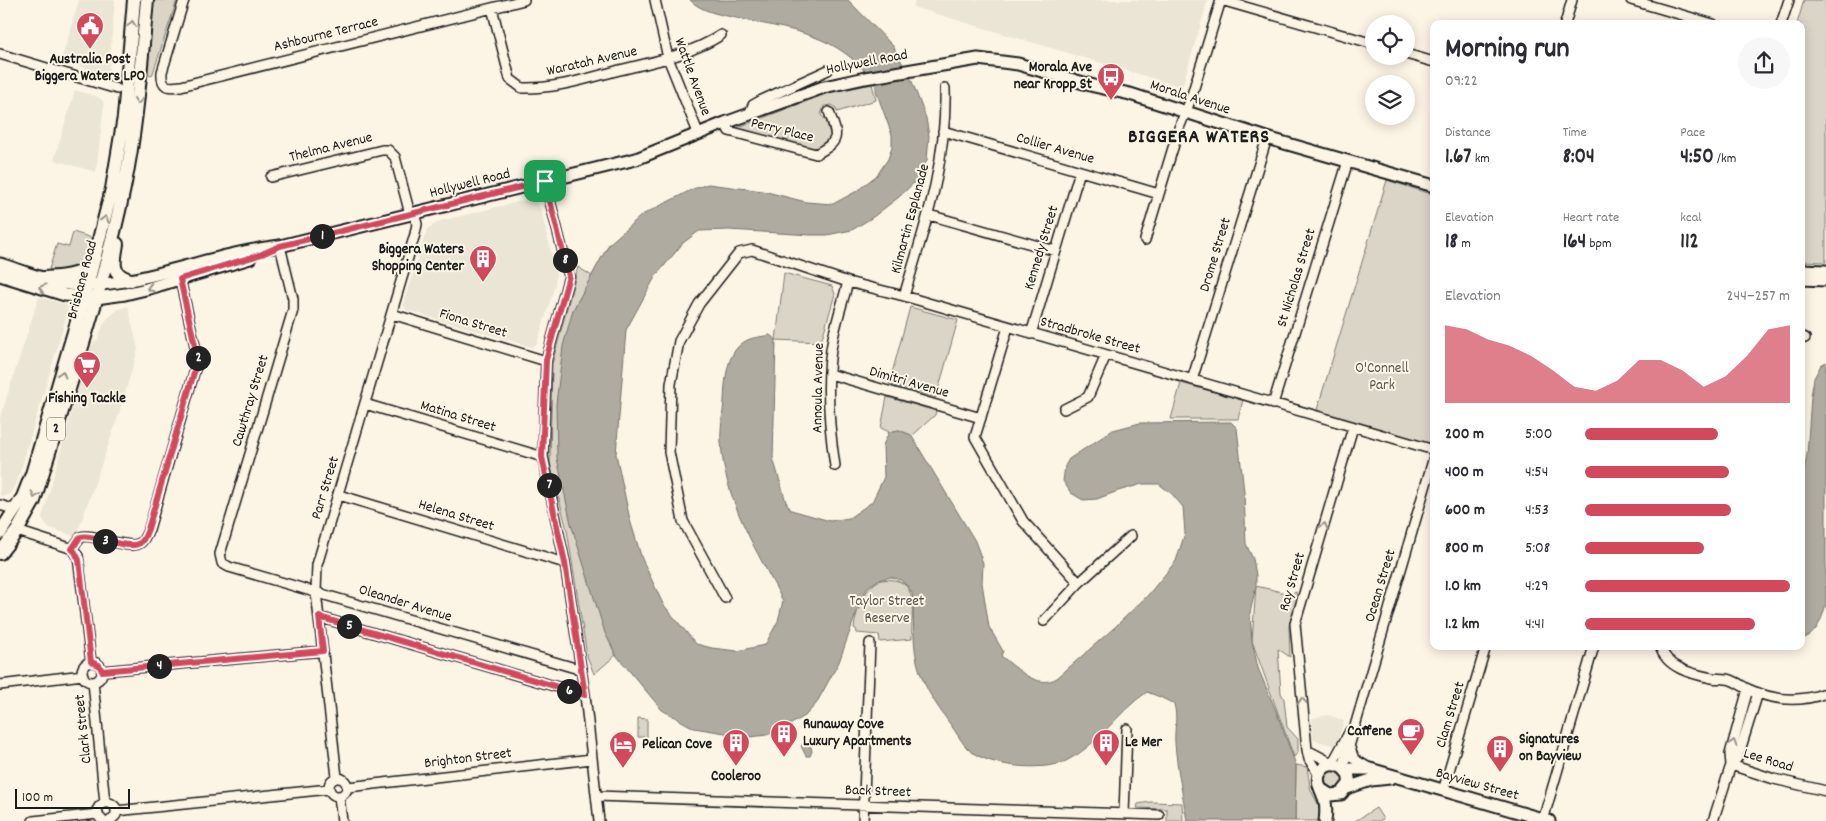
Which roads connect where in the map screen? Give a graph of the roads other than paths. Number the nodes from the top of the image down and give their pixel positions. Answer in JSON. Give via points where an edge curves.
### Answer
{"nodes":[{"id":1,"x":134,"y":0,"type":"edge"},
{"id":2,"x":147,"y":0,"type":"edge"},
{"id":3,"x":184,"y":0,"type":"edge"},
{"id":4,"x":524,"y":0,"type":"edge"},
{"id":5,"x":654,"y":0,"type":"edge"},
{"id":6,"x":1221,"y":0,"type":"edge"},
{"id":7,"x":1572,"y":0,"type":"edge"},
{"id":8,"x":1631,"y":0,"type":"edge"},
{"id":9,"x":1789,"y":0,"type":"edge"},
{"id":10,"x":492,"y":8,"type":"junction"},
{"id":11,"x":1566,"y":20,"type":"edge"},
{"id":12,"x":1700,"y":20,"type":"edge"},
{"id":13,"x":1783,"y":20,"type":"edge"},
{"id":14,"x":721,"y":35,"type":"dead end"},
{"id":15,"x":1365,"y":41,"type":"edge"},
{"id":16,"x":0,"y":54,"type":"edge"},
{"id":17,"x":1415,"y":57,"type":"edge"},
{"id":18,"x":668,"y":58,"type":"junction"},
{"id":19,"x":964,"y":60,"type":"joint"},
{"id":20,"x":1430,"y":61,"type":"edge"},
{"id":21,"x":828,"y":70,"type":"dead end"},
{"id":22,"x":116,"y":88,"type":"dead end"},
{"id":23,"x":945,"y":88,"type":"dead end"},
{"id":24,"x":829,"y":112,"type":"dead end"},
{"id":25,"x":1186,"y":112,"type":"junction"},
{"id":26,"x":749,"y":114,"type":"junction"},
{"id":27,"x":725,"y":123,"type":"junction"},
{"id":28,"x":943,"y":131,"type":"junction"},
{"id":29,"x":699,"y":135,"type":"junction"},
{"id":30,"x":1267,"y":138,"type":"junction"},
{"id":31,"x":1348,"y":161,"type":"junction"},
{"id":32,"x":1080,"y":171,"type":"junction"},
{"id":33,"x":271,"y":177,"type":"dead end"},
{"id":34,"x":545,"y":181,"type":"junction"},
{"id":35,"x":1430,"y":185,"type":"edge"},
{"id":36,"x":1159,"y":194,"type":"junction"},
{"id":37,"x":120,"y":205,"type":"junction"},
{"id":38,"x":412,"y":214,"type":"junction"},
{"id":39,"x":928,"y":215,"type":"junction"},
{"id":40,"x":1145,"y":240,"type":"dead end"},
{"id":41,"x":280,"y":246,"type":"junction"},
{"id":42,"x":1056,"y":251,"type":"junction"},
{"id":43,"x":0,"y":264,"type":"edge"},
{"id":44,"x":92,"y":266,"type":"junction"},
{"id":45,"x":1805,"y":270,"type":"edge"},
{"id":46,"x":1826,"y":271,"type":"edge"},
{"id":47,"x":0,"y":275,"type":"edge"},
{"id":48,"x":44,"y":278,"type":"junction"},
{"id":49,"x":180,"y":279,"type":"junction"},
{"id":50,"x":1805,"y":279,"type":"edge"},
{"id":51,"x":131,"y":280,"type":"junction"},
{"id":52,"x":1826,"y":280,"type":"edge"},
{"id":53,"x":848,"y":282,"type":"junction"},
{"id":54,"x":94,"y":285,"type":"junction"},
{"id":55,"x":904,"y":296,"type":"junction"},
{"id":56,"x":90,"y":298,"type":"junction"},
{"id":57,"x":392,"y":314,"type":"junction"},
{"id":58,"x":1008,"y":327,"type":"junction"},
{"id":59,"x":1031,"y":334,"type":"junction"},
{"id":60,"x":1106,"y":355,"type":"junction"},
{"id":61,"x":546,"y":360,"type":"junction"},
{"id":62,"x":830,"y":374,"type":"junction"},
{"id":63,"x":1192,"y":380,"type":"junction"},
{"id":64,"x":365,"y":404,"type":"junction"},
{"id":65,"x":1273,"y":404,"type":"junction"},
{"id":66,"x":1064,"y":409,"type":"dead end"},
{"id":67,"x":981,"y":418,"type":"junction"},
{"id":68,"x":1353,"y":427,"type":"junction"},
{"id":69,"x":1430,"y":449,"type":"edge"},
{"id":70,"x":542,"y":457,"type":"junction"},
{"id":71,"x":835,"y":466,"type":"dead end"},
{"id":72,"x":1430,"y":470,"type":"edge"},
{"id":73,"x":339,"y":495,"type":"junction"},
{"id":74,"x":0,"y":505,"type":"edge"},
{"id":75,"x":16,"y":510,"type":"junction"},
{"id":76,"x":18,"y":531,"type":"junction"},
{"id":77,"x":0,"y":533,"type":"edge"},
{"id":78,"x":1131,"y":536,"type":"dead end"},
{"id":79,"x":72,"y":549,"type":"junction"},
{"id":80,"x":0,"y":553,"type":"edge"},
{"id":81,"x":222,"y":563,"type":"joint"},
{"id":82,"x":565,"y":563,"type":"junction"},
{"id":83,"x":1079,"y":583,"type":"junction"},
{"id":84,"x":316,"y":592,"type":"junction"},
{"id":85,"x":725,"y":598,"type":"dead end"},
{"id":86,"x":319,"y":617,"type":"junction"},
{"id":87,"x":1044,"y":621,"type":"dead end"},
{"id":88,"x":870,"y":643,"type":"dead end"},
{"id":89,"x":1485,"y":650,"type":"edge"},
{"id":90,"x":1593,"y":650,"type":"edge"},
{"id":91,"x":1662,"y":650,"type":"edge"},
{"id":92,"x":323,"y":651,"type":"junction"},
{"id":93,"x":91,"y":662,"type":"junction"},
{"id":94,"x":582,"y":670,"type":"junction"},
{"id":95,"x":102,"y":671,"type":"junction"},
{"id":96,"x":83,"y":675,"type":"junction"},
{"id":97,"x":93,"y":682,"type":"junction"},
{"id":98,"x":0,"y":685,"type":"edge"},
{"id":99,"x":1748,"y":689,"type":"junction"},
{"id":100,"x":1758,"y":693,"type":"junction"},
{"id":101,"x":1826,"y":693,"type":"edge"},
{"id":102,"x":585,"y":695,"type":"junction"},
{"id":103,"x":1355,"y":722,"type":"junction"},
{"id":104,"x":1127,"y":729,"type":"dead end"},
{"id":105,"x":1350,"y":748,"type":"junction"},
{"id":106,"x":1306,"y":750,"type":"junction"},
{"id":107,"x":592,"y":759,"type":"junction"},
{"id":108,"x":1731,"y":764,"type":"junction"},
{"id":109,"x":1338,"y":766,"type":"junction"},
{"id":110,"x":1370,"y":769,"type":"junction"},
{"id":111,"x":1319,"y":775,"type":"junction"},
{"id":112,"x":337,"y":777,"type":"junction"},
{"id":113,"x":1397,"y":778,"type":"junction"},
{"id":114,"x":348,"y":787,"type":"junction"},
{"id":115,"x":1321,"y":788,"type":"junction"},
{"id":116,"x":329,"y":789,"type":"junction"},
{"id":117,"x":1344,"y":791,"type":"junction"},
{"id":118,"x":1443,"y":791,"type":"junction"},
{"id":119,"x":1826,"y":791,"type":"edge"},
{"id":120,"x":339,"y":796,"type":"junction"},
{"id":121,"x":596,"y":796,"type":"junction"},
{"id":122,"x":105,"y":803,"type":"junction"},
{"id":123,"x":863,"y":806,"type":"junction"},
{"id":124,"x":116,"y":811,"type":"junction"},
{"id":125,"x":1124,"y":814,"type":"junction"},
{"id":126,"x":1158,"y":815,"type":"dead end"},
{"id":127,"x":100,"y":818,"type":"edge"},
{"id":128,"x":1139,"y":818,"type":"edge"},
{"id":129,"x":1546,"y":820,"type":"edge"},
{"id":130,"x":33,"y":821,"type":"edge"},
{"id":131,"x":110,"y":821,"type":"edge"},
{"id":132,"x":342,"y":821,"type":"edge"},
{"id":133,"x":599,"y":821,"type":"edge"},
{"id":134,"x":863,"y":821,"type":"edge"},
{"id":135,"x":1327,"y":821,"type":"edge"},
{"id":136,"x":1713,"y":821,"type":"edge"}],
"edges":[{"from":44,"to":1,"type":"highway","name":"Brisbane Road","number":"2","one_way":true,"via":[[117,163]]},
{"from":2,"to":37,"type":"highway","name":"Brisbane Road","number":"2","one_way":true,"via":[[134,125]]},
{"from":3,"to":10,"type":"street","name":"Ashbourne Terrace","via":[[162,72],[161,80],[170,88]]},
{"from":4,"to":10,"type":"street","name":"Ashbourne Terrace"},
{"from":5,"to":18,"type":"street","name":"Wattle Avenue"},
{"from":6,"to":15,"type":"street"},
{"from":6,"to":25,"type":"street"},
{"from":7,"to":11,"type":"street"},
{"from":8,"to":12,"type":"street"},
{"from":9,"to":13,"type":"street"},
{"from":10,"to":18,"type":"street","name":"Waratah Avenue","via":[[510,79],[522,88],[559,86]]},
{"from":14,"to":18,"type":"street","name":"Waratah Avenue"},
{"from":16,"to":22,"type":"street"},
{"from":17,"to":20,"type":"street"},
{"from":18,"to":29,"type":"street","name":"Wattle Avenue"},
{"from":19,"to":25,"type":"main road","name":"Morala Avenue","via":[[990,59],[1018,64]]},
{"from":19,"to":26,"type":"main road","name":"Hollywell Road","via":[[824,87]]},
{"from":21,"to":26,"type":"street","name":"Hollywell Road","via":[[753,105]]},
{"from":23,"to":28,"type":"street","name":"Kilmartin Esplanade"},
{"from":24,"to":27,"type":"street","name":"Perry Place","via":[[835,139],[816,154],[729,132]]},
{"from":25,"to":30,"type":"main road","name":"Morala Avenue"},
{"from":25,"to":36,"type":"street"},
{"from":26,"to":27,"type":"main road","name":"Hollywell Road"},
{"from":27,"to":29,"type":"main road","name":"Hollywell Road"},
{"from":28,"to":32,"type":"street","name":"Collier Avenue"},
{"from":28,"to":39,"type":"street","name":"Kilmartin Esplanade","via":[[938,176]]},
{"from":29,"to":34,"type":"main road","name":"Hollywell Road","via":[[636,159]]},
{"from":30,"to":31,"type":"main road","name":"Morala Avenue"},
{"from":30,"to":63,"type":"street","name":"Drome Street"},
{"from":31,"to":35,"type":"main road","name":"Morala Avenue"},
{"from":31,"to":65,"type":"street","name":"St Nicholas Street"},
{"from":32,"to":36,"type":"street","name":"Collier Avenue"},
{"from":32,"to":42,"type":"street","name":"Kennedy Street"},
{"from":33,"to":38,"type":"street","name":"Thelma Avenue","via":[[388,150],[395,157]]},
{"from":34,"to":38,"type":"main road","name":"Hollywell Road"},
{"from":34,"to":61,"type":"street","via":[[569,276]]},
{"from":36,"to":40,"type":"street"},
{"from":37,"to":51,"type":"highway","via":[[122,219],[116,267],[121,278]]},
{"from":37,"to":54,"type":"highway","name":"Brisbane Road","number":"2"},
{"from":38,"to":41,"type":"main road","name":"Hollywell Road"},
{"from":38,"to":57,"type":"street","name":"Parr Street","via":[[417,228]]},
{"from":39,"to":42,"type":"street"},
{"from":39,"to":55,"type":"street","name":"Kilmartin Esplanade"},
{"from":41,"to":49,"type":"main road","name":"Hollywell Road"},
{"from":41,"to":51,"type":"main road","name":"Hollywell Road"},
{"from":41,"to":81,"type":"street","name":"Cawthray Street","via":[[293,310],[220,554]]},
{"from":42,"to":59,"type":"street","name":"Kennedy Street"},
{"from":43,"to":48,"type":"main road","name":"Hollywell Road"},
{"from":44,"to":48,"type":"highway","via":[[63,277]]},
{"from":44,"to":54,"type":"highway","name":"Brisbane Road","number":"2"},
{"from":45,"to":46,"type":"main road"},
{"from":56,"to":47,"type":"main road","name":"Hollywell Road","one_way":true,"via":[[64,295]]},
{"from":48,"to":54,"type":"main road","name":"Hollywell Road","via":[[75,285]]},
{"from":49,"to":56,"type":"main road","name":"Hollywell Road","one_way":true,"via":[[125,294]]},
{"from":49,"to":79,"type":"street","via":[[198,359],[148,529],[143,540],[135,545],[108,542],[88,535],[80,537]]},
{"from":50,"to":52,"type":"main road"},
{"from":51,"to":54,"type":"main road","name":"Hollywell Road"},
{"from":53,"to":55,"type":"street","name":"Stradbroke Street"},
{"from":53,"to":62,"type":"street","name":"Annoula Avenue","via":[[833,340]]},
{"from":53,"to":85,"type":"street","name":"Stradbroke Street","via":[[752,250],[739,253],[698,304],[679,340],[671,384],[669,452],[683,521]]},
{"from":54,"to":56,"type":"highway","name":"Brisbane Road","number":"2"},
{"from":55,"to":58,"type":"street","name":"Stradbroke Street"},
{"from":75,"to":56,"type":"highway","name":"Brisbane Road","number":"2","one_way":true,"via":[[32,474]]},
{"from":56,"to":76,"type":"highway","name":"Brisbane Road","number":"2","one_way":true,"via":[[34,501]]},
{"from":57,"to":61,"type":"street","name":"Fiona Street"},
{"from":57,"to":64,"type":"street","name":"Parr Street"},
{"from":58,"to":59,"type":"street","name":"Stradbroke Street"},
{"from":58,"to":67,"type":"street"},
{"from":59,"to":60,"type":"street","name":"Stradbroke Street"},
{"from":60,"to":63,"type":"street","name":"Stradbroke Street"},
{"from":60,"to":66,"type":"street","via":[[1088,397]]},
{"from":61,"to":70,"type":"street"},
{"from":62,"to":67,"type":"street","name":"Dimitri Avenue"},
{"from":62,"to":71,"type":"street","name":"Annoula Avenue","via":[[829,428]]},
{"from":63,"to":65,"type":"street","name":"Stradbroke Street"},
{"from":64,"to":70,"type":"street","name":"Matina Street"},
{"from":64,"to":73,"type":"street","name":"Parr Street"},
{"from":65,"to":68,"type":"street","name":"Stradbroke Street"},
{"from":67,"to":83,"type":"street","via":[[975,437],[1023,521]]},
{"from":68,"to":69,"type":"street","name":"Stradbroke Street"},
{"from":106,"to":68,"type":"street","name":"Ray Street","one_way":true,"via":[[1296,624]]},
{"from":70,"to":82,"type":"street"},
{"from":72,"to":103,"type":"street","name":"Ocean Street"},
{"from":73,"to":82,"type":"street","name":"Helena Street"},
{"from":73,"to":84,"type":"street","name":"Parr Street","via":[[317,565]]},
{"from":74,"to":75,"type":"street"},
{"from":75,"to":77,"type":"highway","name":"Brisbane Road","number":"2"},
{"from":76,"to":79,"type":"street"},
{"from":76,"to":80,"type":"highway","name":"Brisbane Road","number":"2"},
{"from":78,"to":83,"type":"street"},
{"from":79,"to":93,"type":"street","via":[[79,560]]},
{"from":81,"to":84,"type":"street","name":"Oleander Avenue"},
{"from":82,"to":94,"type":"street"},
{"from":83,"to":87,"type":"street"},
{"from":84,"to":86,"type":"street","name":"Parr Street"},
{"from":84,"to":94,"type":"street","name":"Oleander Avenue"},
{"from":86,"to":92,"type":"street","name":"Parr Street"},
{"from":86,"to":102,"type":"street"},
{"from":88,"to":123,"type":"street"},
{"from":89,"to":118,"type":"street","name":"Clam Street"},
{"from":90,"to":129,"type":"street"},
{"from":91,"to":99,"type":"street","via":[[1668,662],[1680,669],[1731,680]]},
{"from":92,"to":95,"type":"street"},
{"from":92,"to":112,"type":"street","name":"Parr Street"},
{"from":93,"to":95,"type":"street","via":[[99,665]]},
{"from":93,"to":96,"type":"street","via":[[83,668]]},
{"from":94,"to":102,"type":"street"},
{"from":95,"to":97,"type":"street","via":[[100,678]]},
{"from":96,"to":97,"type":"street"},
{"from":96,"to":98,"type":"street"},
{"from":97,"to":122,"type":"street","name":"Clark Street"},
{"from":99,"to":100,"type":"street"},
{"from":108,"to":99,"type":"street","one_way":true,"via":[[1730,754]]},
{"from":100,"to":101,"type":"street","via":[[1787,700]]},
{"from":100,"to":108,"type":"street","via":[[1738,757]]},
{"from":102,"to":107,"type":"street"},
{"from":103,"to":105,"type":"street","name":"Ocean Street"},
{"from":103,"to":109,"type":"street","name":"Ocean Street"},
{"from":104,"to":125,"type":"street"},
{"from":105,"to":109,"type":"street","name":"Ocean Street"},
{"from":105,"to":110,"type":"street","via":[[1354,759]]},
{"from":106,"to":109,"type":"street"},
{"from":106,"to":111,"type":"street","name":"Ray Street"},
{"from":107,"to":114,"type":"street","name":"Brighton Street"},
{"from":107,"to":121,"type":"street"},
{"from":108,"to":119,"type":"street","name":"Lee Road","via":[[1774,779]]},
{"from":108,"to":136,"type":"street","name":"Lee Road"},
{"from":109,"to":110,"type":"main road","name":"Bayview Street"},
{"from":109,"to":111,"type":"main road","via":[[1323,768]]},
{"from":109,"to":117,"type":"main road","via":[[1349,776]]},
{"from":110,"to":113,"type":"main road","name":"Bayview Street"},
{"from":111,"to":115,"type":"main road"},
{"from":112,"to":114,"type":"street","via":[[344,778]]},
{"from":112,"to":116,"type":"street"},
{"from":113,"to":117,"type":"main road","name":"Bayview Street","via":[[1371,780]]},
{"from":113,"to":118,"type":"main road","name":"Bayview Street"},
{"from":114,"to":120,"type":"street"},
{"from":115,"to":117,"type":"main road","via":[[1330,795]]},
{"from":115,"to":135,"type":"main road"},
{"from":116,"to":120,"type":"street"},
{"from":116,"to":124,"type":"street"},
{"from":117,"to":135,"type":"main road"},
{"from":118,"to":129,"type":"main road","name":"Bayview Street"},
{"from":120,"to":132,"type":"street"},
{"from":121,"to":123,"type":"street","name":"Back Street"},
{"from":121,"to":133,"type":"street"},
{"from":122,"to":124,"type":"street","via":[[114,806]]},
{"from":122,"to":127,"type":"street","via":[[99,807]]},
{"from":123,"to":125,"type":"street","name":"Back Street"},
{"from":123,"to":134,"type":"street"},
{"from":124,"to":131,"type":"street"},
{"from":125,"to":128,"type":"street","name":"Back Street"},
{"from":126,"to":128,"type":"street","name":"Back Street"},
{"from":127,"to":130,"type":"street"}]}
